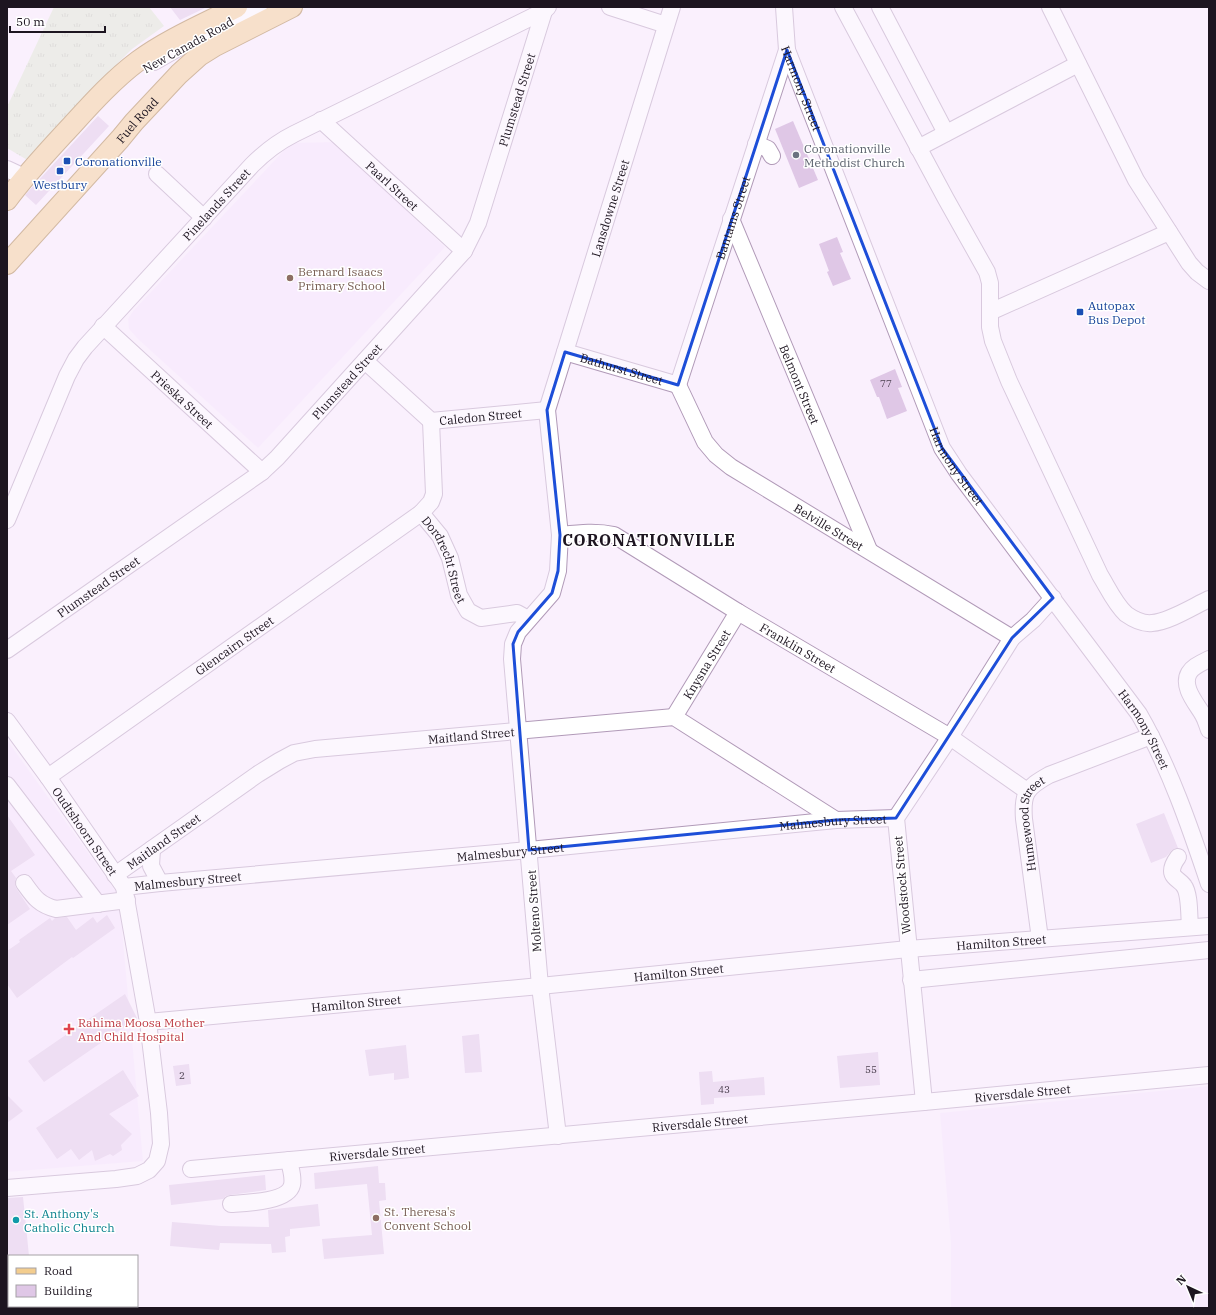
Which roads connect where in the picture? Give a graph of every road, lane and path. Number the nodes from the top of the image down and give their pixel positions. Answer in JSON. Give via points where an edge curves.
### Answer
{"nodes":[{"id":1,"x":237,"y":7,"type":"edge"},
{"id":2,"x":259,"y":7,"type":"edge"},
{"id":3,"x":276,"y":7,"type":"edge"},
{"id":4,"x":292,"y":7,"type":"edge"},
{"id":5,"x":610,"y":7,"type":"edge"},
{"id":6,"x":672,"y":7,"type":"edge"},
{"id":7,"x":784,"y":7,"type":"edge"},
{"id":8,"x":842,"y":7,"type":"edge"},
{"id":9,"x":880,"y":7,"type":"edge"},
{"id":10,"x":1050,"y":7,"type":"edge"},
{"id":11,"x":546,"y":9,"type":"edge"},
{"id":12,"x":666,"y":25,"type":"junction"},
{"id":13,"x":787,"y":50,"type":"junction"},
{"id":14,"x":1078,"y":64,"type":"junction"},
{"id":15,"x":321,"y":120,"type":"junction"},
{"id":16,"x":946,"y":133,"type":"junction"},
{"id":17,"x":756,"y":144,"type":"junction"},
{"id":18,"x":918,"y":148,"type":"junction"},
{"id":19,"x":772,"y":156,"type":"dead end"},
{"id":20,"x":16,"y":173,"type":"edge"},
{"id":21,"x":157,"y":174,"type":"dead end"},
{"id":22,"x":7,"y":200,"type":"edge"},
{"id":23,"x":7,"y":212,"type":"edge"},
{"id":24,"x":204,"y":218,"type":"junction"},
{"id":25,"x":731,"y":219,"type":"junction"},
{"id":26,"x":1169,"y":232,"type":"junction"},
{"id":27,"x":464,"y":251,"type":"junction"},
{"id":28,"x":7,"y":254,"type":"edge"},
{"id":29,"x":7,"y":264,"type":"edge"},
{"id":30,"x":1209,"y":281,"type":"edge"},
{"id":31,"x":990,"y":312,"type":"junction"},
{"id":32,"x":103,"y":326,"type":"junction"},
{"id":33,"x":565,"y":352,"type":"junction"},
{"id":34,"x":365,"y":361,"type":"junction"},
{"id":35,"x":678,"y":385,"type":"junction"},
{"id":36,"x":547,"y":410,"type":"junction"},
{"id":37,"x":431,"y":421,"type":"junction"},
{"id":38,"x":262,"y":472,"type":"junction"},
{"id":39,"x":421,"y":513,"type":"junction"},
{"id":40,"x":7,"y":520,"type":"edge"},
{"id":41,"x":560,"y":535,"type":"junction"},
{"id":42,"x":869,"y":550,"type":"junction"},
{"id":43,"x":1053,"y":598,"type":"junction"},
{"id":44,"x":1209,"y":599,"type":"edge"},
{"id":45,"x":738,"y":612,"type":"junction"},
{"id":46,"x":528,"y":619,"type":"junction"},
{"id":47,"x":1012,"y":638,"type":"junction"},
{"id":48,"x":7,"y":650,"type":"edge"},
{"id":49,"x":1209,"y":659,"type":"edge"},
{"id":50,"x":674,"y":717,"type":"junction"},
{"id":51,"x":7,"y":721,"type":"edge"},
{"id":52,"x":518,"y":730,"type":"junction"},
{"id":53,"x":1209,"y":730,"type":"edge"},
{"id":54,"x":1151,"y":736,"type":"junction"},
{"id":55,"x":950,"y":737,"type":"junction"},
{"id":56,"x":48,"y":777,"type":"junction"},
{"id":57,"x":7,"y":785,"type":"edge"},
{"id":58,"x":1027,"y":791,"type":"junction"},
{"id":59,"x":896,"y":818,"type":"junction"},
{"id":60,"x":836,"y":820,"type":"junction"},
{"id":61,"x":152,"y":849,"type":"junction"},
{"id":62,"x":529,"y":850,"type":"junction"},
{"id":63,"x":1178,"y":857,"type":"dead end"},
{"id":64,"x":24,"y":883,"type":"dead end"},
{"id":65,"x":160,"y":883,"type":"junction"},
{"id":66,"x":1209,"y":884,"type":"edge"},
{"id":67,"x":122,"y":887,"type":"junction"},
{"id":68,"x":98,"y":904,"type":"junction"},
{"id":69,"x":1209,"y":926,"type":"edge"},
{"id":70,"x":1190,"y":927,"type":"junction"},
{"id":71,"x":1040,"y":939,"type":"junction"},
{"id":72,"x":908,"y":950,"type":"junction"},
{"id":73,"x":1209,"y":950,"type":"edge"},
{"id":74,"x":911,"y":980,"type":"junction"},
{"id":75,"x":540,"y":986,"type":"junction"},
{"id":76,"x":148,"y":1022,"type":"junction"},
{"id":77,"x":1209,"y":1075,"type":"edge"},
{"id":78,"x":924,"y":1102,"type":"junction"},
{"id":79,"x":558,"y":1136,"type":"junction"},
{"id":80,"x":289,"y":1160,"type":"junction"},
{"id":81,"x":191,"y":1169,"type":"dead end"},
{"id":82,"x":7,"y":1188,"type":"edge"},
{"id":83,"x":231,"y":1204,"type":"dead end"}],
"edges":[{"from":1,"to":20,"type":"main road","via":[[176,37],[138,61]]},
{"from":2,"to":23,"type":"street","name":"New Canada Road","via":[[164,56],[132,77],[94,114]]},
{"from":3,"to":28,"type":"street","name":"New Canada Road","via":[[210,41],[171,72]]},
{"from":4,"to":29,"type":"main road","name":"Fuel Road","via":[[215,46],[188,66],[134,122]]},
{"from":5,"to":12,"type":"street"},
{"from":6,"to":12,"type":"street","name":"Lansdowne Street"},
{"from":7,"to":13,"type":"street","name":"Harmony Street"},
{"from":8,"to":18,"type":"street"},
{"from":9,"to":16,"type":"street"},
{"from":10,"to":14,"type":"street"},
{"from":11,"to":15,"type":"street","name":"Pinelands Street"},
{"from":11,"to":27,"type":"street","name":"Plumstead Street","via":[[478,223]]},
{"from":12,"to":33,"type":"street","name":"Lansdowne Street"},
{"from":13,"to":17,"type":"street","name":"Bantams Street"},
{"from":13,"to":43,"type":"street","name":"Harmony Street","via":[[942,448]]},
{"from":14,"to":16,"type":"street"},
{"from":14,"to":26,"type":"street","via":[[1136,180]]},
{"from":15,"to":24,"type":"street","name":"Pinelands Street","via":[[276,143],[265,152]]},
{"from":15,"to":27,"type":"street","name":"Paarl Street"},
{"from":16,"to":18,"type":"street"},
{"from":17,"to":19,"type":"street","via":[[768,149]]},
{"from":17,"to":25,"type":"street","name":"Bantams Street"},
{"from":18,"to":31,"type":"street","via":[[987,272],[990,283]]},
{"from":20,"to":22,"type":"main road"},
{"from":21,"to":24,"type":"street"},
{"from":24,"to":32,"type":"street","name":"Pinelands Street"},
{"from":25,"to":35,"type":"street","name":"Bantams Street"},
{"from":25,"to":42,"type":"street","name":"Belmont Street"},
{"from":26,"to":30,"type":"street","via":[[1189,263]]},
{"from":26,"to":31,"type":"street"},
{"from":27,"to":34,"type":"street","name":"Plumstead Street"},
{"from":31,"to":44,"type":"street","via":[[993,341],[1009,381],[1100,575],[1121,608],[1136,620],[1152,623],[1174,616]]},
{"from":32,"to":38,"type":"street","name":"Prieska Street"},
{"from":32,"to":40,"type":"street","name":"Pinelands Street","via":[[76,359],[67,376]]},
{"from":33,"to":35,"type":"street","name":"Bathurst Street"},
{"from":33,"to":36,"type":"street","name":"Lansdowne Street"},
{"from":34,"to":37,"type":"street","name":"Caledon Street"},
{"from":34,"to":38,"type":"street","name":"Plumstead Street"},
{"from":35,"to":42,"type":"street","name":"Belville Street","via":[[705,442],[716,455],[731,467]]},
{"from":36,"to":37,"type":"street","name":"Caledon Street"},
{"from":36,"to":41,"type":"street"},
{"from":37,"to":39,"type":"street","name":"Dordrecht Street","via":[[434,494],[431,502]]},
{"from":38,"to":48,"type":"street","name":"Plumstead Street"},
{"from":39,"to":46,"type":"street","name":"Dordrecht Street","via":[[440,536],[450,558],[459,595],[468,611],[481,618],[517,613]]},
{"from":39,"to":56,"type":"street","name":"Glencairn Street"},
{"from":41,"to":45,"type":"street","name":"Franklin Street","via":[[585,532],[614,535]]},
{"from":41,"to":46,"type":"street","via":[[558,571],[552,593]]},
{"from":42,"to":47,"type":"street","name":"Belville Street"},
{"from":43,"to":47,"type":"street","name":"Woodstock Street"},
{"from":43,"to":54,"type":"street","name":"Harmony Street","via":[[1139,714]]},
{"from":45,"to":50,"type":"street","name":"Knysna Street"},
{"from":45,"to":55,"type":"street","name":"Franklin Street"},
{"from":46,"to":52,"type":"street","name":"Molteno Street","via":[[513,644]]},
{"from":47,"to":55,"type":"street","name":"Woodstock Street"},
{"from":49,"to":53,"type":"street","via":[[1195,666],[1187,678],[1191,696],[1204,716]]},
{"from":50,"to":52,"type":"street","name":"Maitland Street"},
{"from":50,"to":60,"type":"street"},
{"from":51,"to":56,"type":"street","name":"Oudtshoorn Street"},
{"from":52,"to":61,"type":"street","name":"Maitland Street","via":[[294,753],[258,774]]},
{"from":52,"to":62,"type":"street","name":"Molteno Street"},
{"from":54,"to":58,"type":"street","name":"Humewood Street","via":[[1049,774]]},
{"from":54,"to":66,"type":"street","name":"Harmony Street","via":[[1190,828]]},
{"from":55,"to":58,"type":"street","name":"Franklin Street"},
{"from":55,"to":59,"type":"street","name":"Woodstock Street"},
{"from":56,"to":67,"type":"street","name":"Oudtshoorn Street"},
{"from":57,"to":68,"type":"street"},
{"from":58,"to":71,"type":"street","name":"Humewood Street","via":[[1023,803],[1024,819]]},
{"from":59,"to":60,"type":"street","name":"Malmesbury Street"},
{"from":59,"to":72,"type":"street","name":"Woodstock Street"},
{"from":60,"to":62,"type":"street","name":"Malmesbury Street"},
{"from":61,"to":65,"type":"street","via":[[151,866]]},
{"from":61,"to":67,"type":"street","name":"Maitland Street"},
{"from":62,"to":65,"type":"street","name":"Malmesbury Street"},
{"from":62,"to":75,"type":"street","name":"Molteno Street"},
{"from":63,"to":70,"type":"street","via":[[1172,874],[1186,891]]},
{"from":64,"to":68,"type":"street","name":"Malmesbury Street","via":[[46,907],[56,909]]},
{"from":65,"to":67,"type":"street","name":"Malmesbury Street"},
{"from":67,"to":68,"type":"street","name":"Malmesbury Street"},
{"from":67,"to":76,"type":"street","name":"Oudtshoorn Street"},
{"from":69,"to":70,"type":"street","name":"Hamilton Street"},
{"from":70,"to":71,"type":"street","name":"Hamilton Street"},
{"from":71,"to":72,"type":"street","name":"Hamilton Street"},
{"from":72,"to":74,"type":"street","name":"Woodstock Street"},
{"from":72,"to":75,"type":"street","name":"Hamilton Street"},
{"from":73,"to":74,"type":"street"},
{"from":74,"to":78,"type":"street","name":"Woodstock Street"},
{"from":75,"to":76,"type":"street","name":"Hamilton Street"},
{"from":75,"to":79,"type":"street","name":"Molteno Street"},
{"from":76,"to":82,"type":"street","name":"Oudtshoorn Street","via":[[162,1144],[157,1161],[149,1170],[137,1176]]},
{"from":77,"to":78,"type":"street","name":"Riversdale Street"},
{"from":78,"to":79,"type":"street","name":"Riversdale Street"},
{"from":79,"to":80,"type":"street","name":"Riversdale Street"},
{"from":80,"to":81,"type":"street","name":"Riversdale Street"},
{"from":80,"to":83,"type":"street","via":[[292,1185],[284,1194],[271,1199]]}]}
